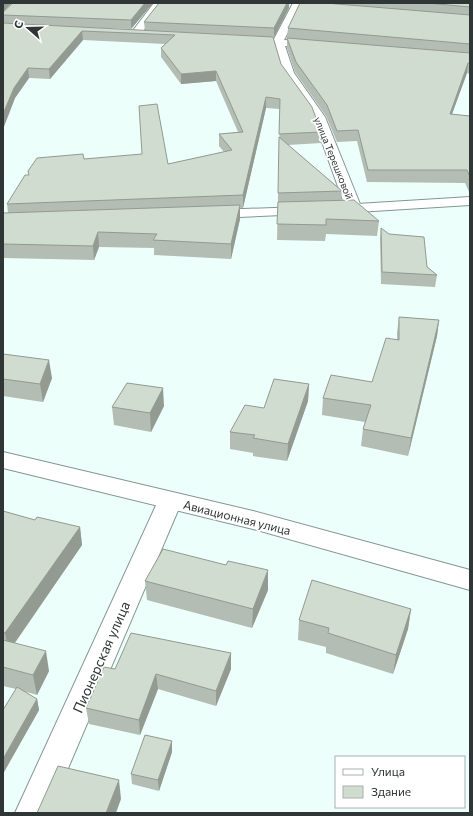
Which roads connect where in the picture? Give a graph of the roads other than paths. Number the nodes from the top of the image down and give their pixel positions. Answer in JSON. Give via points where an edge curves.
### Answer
{"nodes":[{"id":1,"x":159,"y":3,"type":"edge"},
{"id":2,"x":283,"y":4,"type":"edge"},
{"id":3,"x":300,"y":4,"type":"edge"},
{"id":4,"x":152,"y":34,"type":"edge"},
{"id":5,"x":230,"y":39,"type":"edge"},
{"id":6,"x":278,"y":42,"type":"junction"},
{"id":7,"x":332,"y":46,"type":"edge"},
{"id":8,"x":470,"y":201,"type":"edge"},
{"id":9,"x":354,"y":209,"type":"junction"},
{"id":10,"x":314,"y":210,"type":"edge"},
{"id":11,"x":330,"y":210,"type":"edge"},
{"id":12,"x":203,"y":214,"type":"edge"},
{"id":13,"x":3,"y":460,"type":"edge"},
{"id":14,"x":170,"y":500,"type":"junction"},
{"id":15,"x":470,"y":580,"type":"edge"},
{"id":16,"x":32,"y":813,"type":"edge"}],
"edges":[{"from":1,"to":4,"type":"street","via":[[132,33]]},
{"from":2,"to":3,"type":"street"},
{"from":3,"to":6,"type":"street"},
{"from":5,"to":6,"type":"street"},
{"from":6,"to":7,"type":"street"},
{"from":6,"to":9,"type":"street","name":"улица Терешковой","via":[[288,73],[319,117]]},
{"from":8,"to":9,"type":"lane"},
{"from":9,"to":11,"type":"lane"},
{"from":10,"to":12,"type":"lane"},
{"from":13,"to":14,"type":"street","name":"Авиационная улица"},
{"from":14,"to":15,"type":"street","name":"Авиационная улица","via":[[253,520]]},
{"from":14,"to":16,"type":"street","name":"Пионерская улица"}]}
